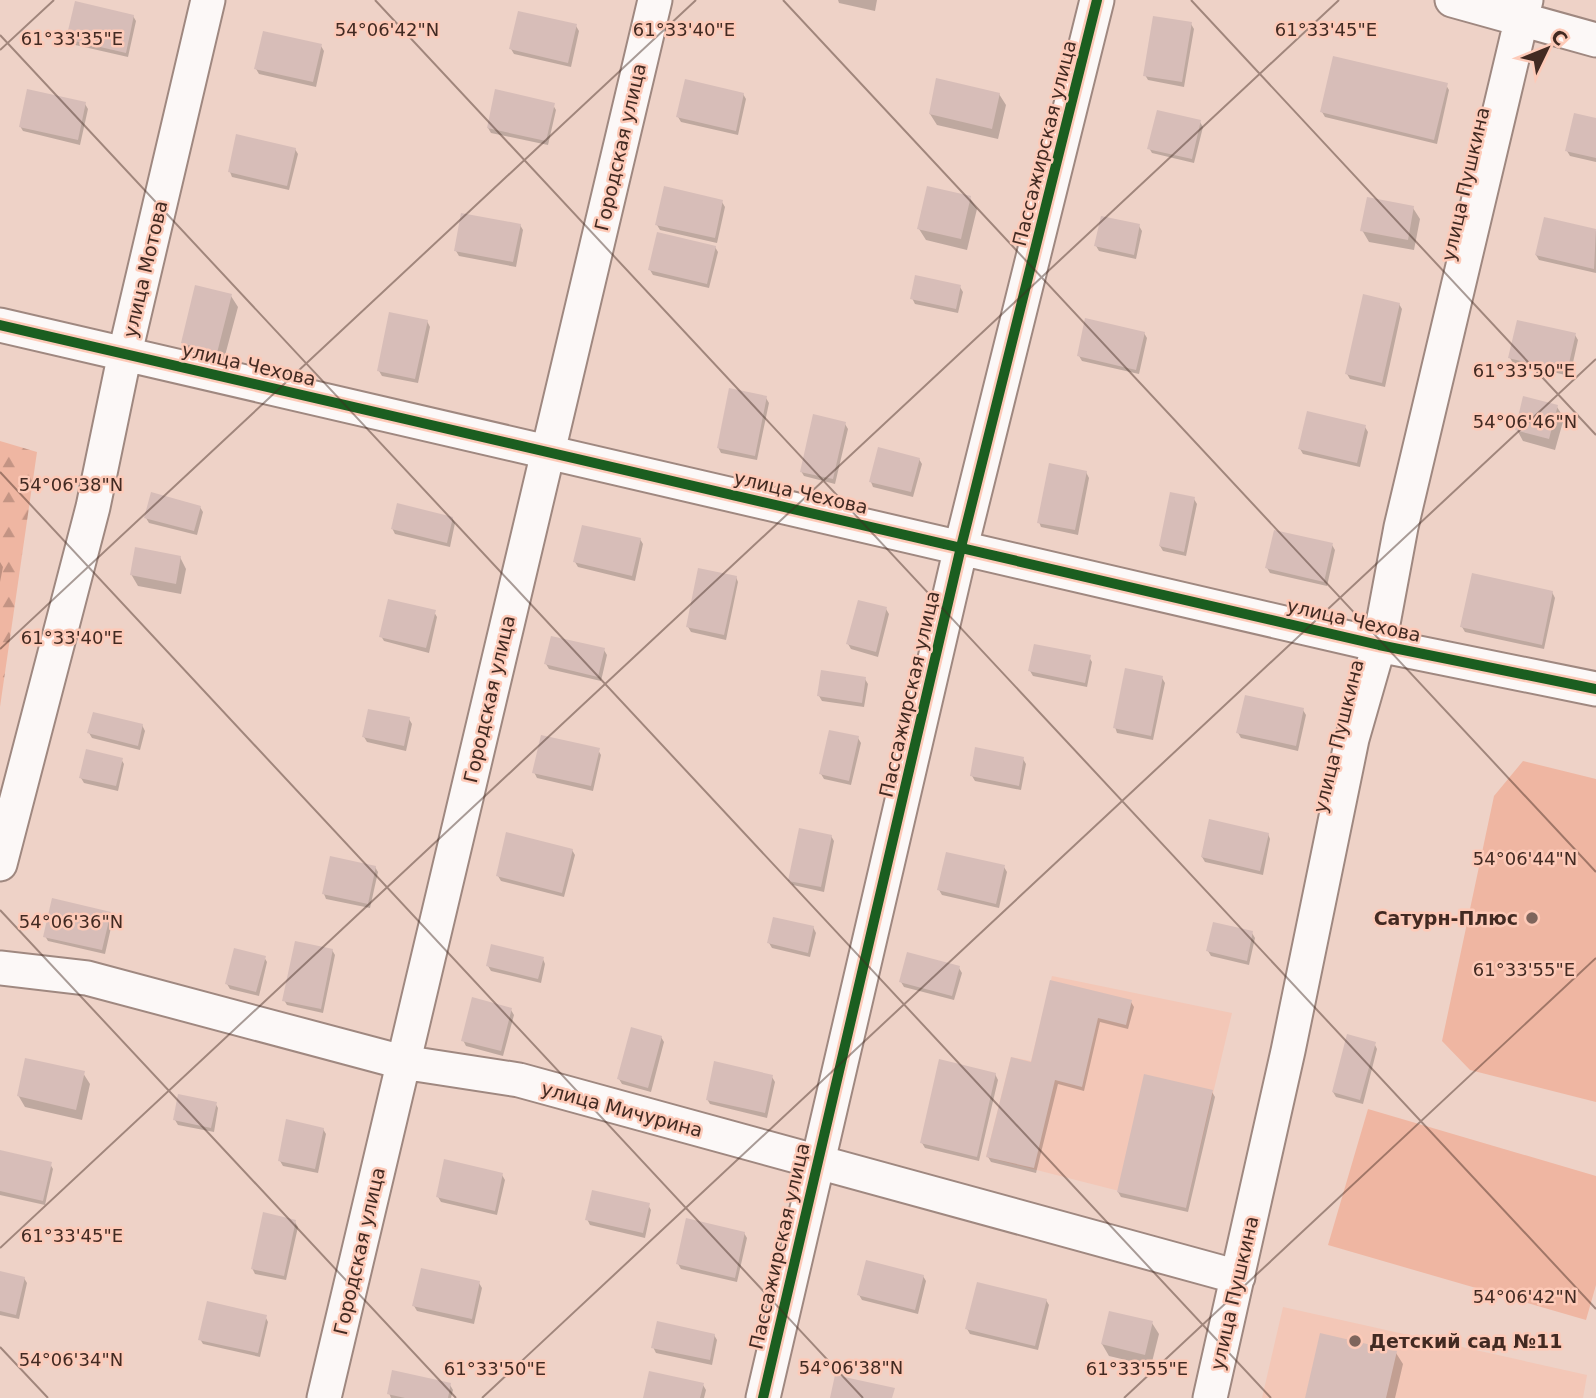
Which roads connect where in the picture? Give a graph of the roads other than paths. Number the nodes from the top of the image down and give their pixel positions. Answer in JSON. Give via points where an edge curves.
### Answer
{"nodes":[{"id":1,"x":208,"y":0,"type":"edge"},
{"id":2,"x":654,"y":0,"type":"edge"},
{"id":3,"x":1097,"y":0,"type":"edge"},
{"id":4,"x":1452,"y":0,"type":"edge"},
{"id":5,"x":1523,"y":10,"type":"edge"},
{"id":6,"x":1596,"y":40,"type":"edge"},
{"id":7,"x":0,"y":325,"type":"edge"},
{"id":8,"x":125,"y":352,"type":"junction"},
{"id":9,"x":547,"y":452,"type":"junction"},
{"id":10,"x":961,"y":547,"type":"junction"},
{"id":11,"x":1379,"y":645,"type":"junction"},
{"id":12,"x":1596,"y":689,"type":"edge"},
{"id":13,"x":0,"y":864,"type":"edge"},
{"id":14,"x":0,"y":968,"type":"edge"},
{"id":15,"x":402,"y":1062,"type":"junction"},
{"id":16,"x":816,"y":1163,"type":"junction"},
{"id":17,"x":1238,"y":1277,"type":"junction"},
{"id":18,"x":324,"y":1398,"type":"edge"},
{"id":19,"x":763,"y":1398,"type":"edge"},
{"id":20,"x":1210,"y":1398,"type":"edge"}],
"edges":[{"from":1,"to":8,"type":"street","name":"улица Мотова"},
{"from":2,"to":9,"type":"street","name":"Городская улица"},
{"from":3,"to":10,"type":"street","name":"Пассажирская улица"},
{"from":4,"to":5,"type":"street"},
{"from":5,"to":6,"type":"street"},
{"from":5,"to":11,"type":"street","name":"улица Пушкина","via":[[1401,527]]},
{"from":7,"to":8,"type":"street","name":"улица Чехова"},
{"from":8,"to":9,"type":"street","name":"улица Чехова"},
{"from":8,"to":13,"type":"street","name":"улица Мотова","via":[[93,508]]},
{"from":9,"to":10,"type":"street","name":"улица Чехова"},
{"from":9,"to":15,"type":"street","name":"Городская улица"},
{"from":10,"to":11,"type":"street","name":"улица Чехова"},
{"from":10,"to":16,"type":"street","name":"Пассажирская улица"},
{"from":11,"to":12,"type":"street","name":"улица Чехова"},
{"from":11,"to":17,"type":"street","name":"улица Пушкина","via":[[1347,765]]},
{"from":14,"to":15,"type":"street","name":"улица Мичурина","via":[[87,978]]},
{"from":15,"to":16,"type":"street","name":"улица Мичурина","via":[[519,1080]]},
{"from":15,"to":18,"type":"street","name":"Городская улица"},
{"from":16,"to":17,"type":"street","name":"улица Мичурина"},
{"from":16,"to":19,"type":"street","name":"Пассажирская улица"},
{"from":17,"to":20,"type":"street","name":"улица Пушкина"}]}
